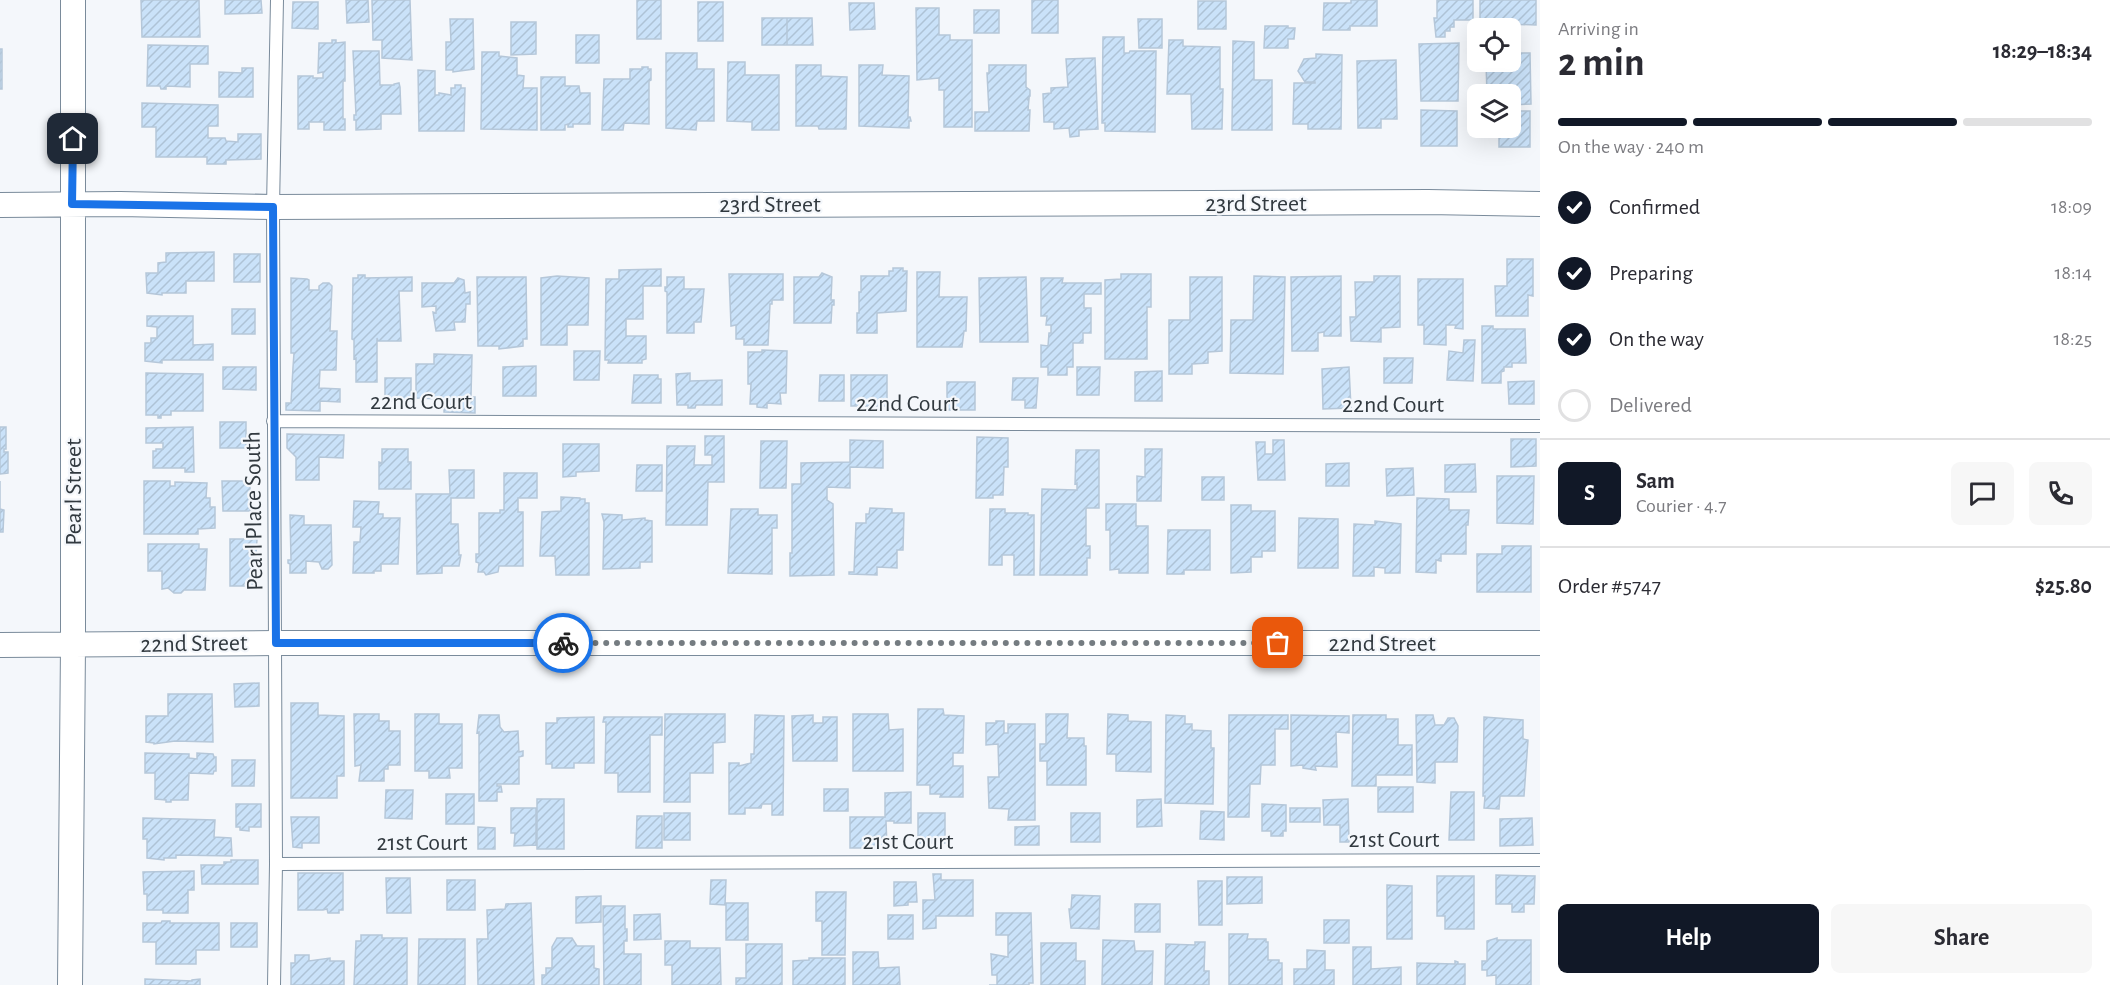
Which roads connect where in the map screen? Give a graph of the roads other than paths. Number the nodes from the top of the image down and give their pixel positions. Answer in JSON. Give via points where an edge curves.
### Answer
{"nodes":[{"id":1,"x":73,"y":0,"type":"edge"},
{"id":2,"x":277,"y":0,"type":"edge"},
{"id":3,"x":72,"y":204,"type":"junction"},
{"id":4,"x":1540,"y":204,"type":"edge"},
{"id":5,"x":0,"y":205,"type":"edge"},
{"id":6,"x":273,"y":207,"type":"junction"},
{"id":7,"x":273,"y":421,"type":"junction"},
{"id":8,"x":1540,"y":426,"type":"edge"},
{"id":9,"x":276,"y":643,"type":"junction"},
{"id":10,"x":1540,"y":643,"type":"edge"},
{"id":11,"x":0,"y":645,"type":"edge"},
{"id":12,"x":73,"y":645,"type":"junction"},
{"id":13,"x":1540,"y":860,"type":"edge"},
{"id":14,"x":276,"y":864,"type":"junction"},
{"id":15,"x":70,"y":985,"type":"edge"},
{"id":16,"x":274,"y":985,"type":"edge"}],
"edges":[{"from":1,"to":3,"type":"street","name":"Pearl Street"},
{"from":2,"to":6,"type":"lane","name":"Pearl Place South"},
{"from":3,"to":5,"type":"street","name":"23rd Street"},
{"from":3,"to":6,"type":"street","name":"23rd Street"},
{"from":3,"to":12,"type":"street","name":"Pearl Street"},
{"from":4,"to":6,"type":"street","name":"23rd Street"},
{"from":6,"to":7,"type":"lane","name":"Pearl Place South"},
{"from":7,"to":8,"type":"lane","name":"22nd Court"},
{"from":7,"to":9,"type":"lane","name":"Pearl Place South"},
{"from":9,"to":10,"type":"street","name":"22nd Street"},
{"from":9,"to":12,"type":"street","name":"22nd Street"},
{"from":9,"to":14,"type":"lane","name":"Pearl Place South"},
{"from":11,"to":12,"type":"street","name":"22nd Street"},
{"from":12,"to":15,"type":"street","name":"Pearl Street"},
{"from":13,"to":14,"type":"lane","name":"21st Court"},
{"from":14,"to":16,"type":"lane","name":"Pearl Place South"}]}
